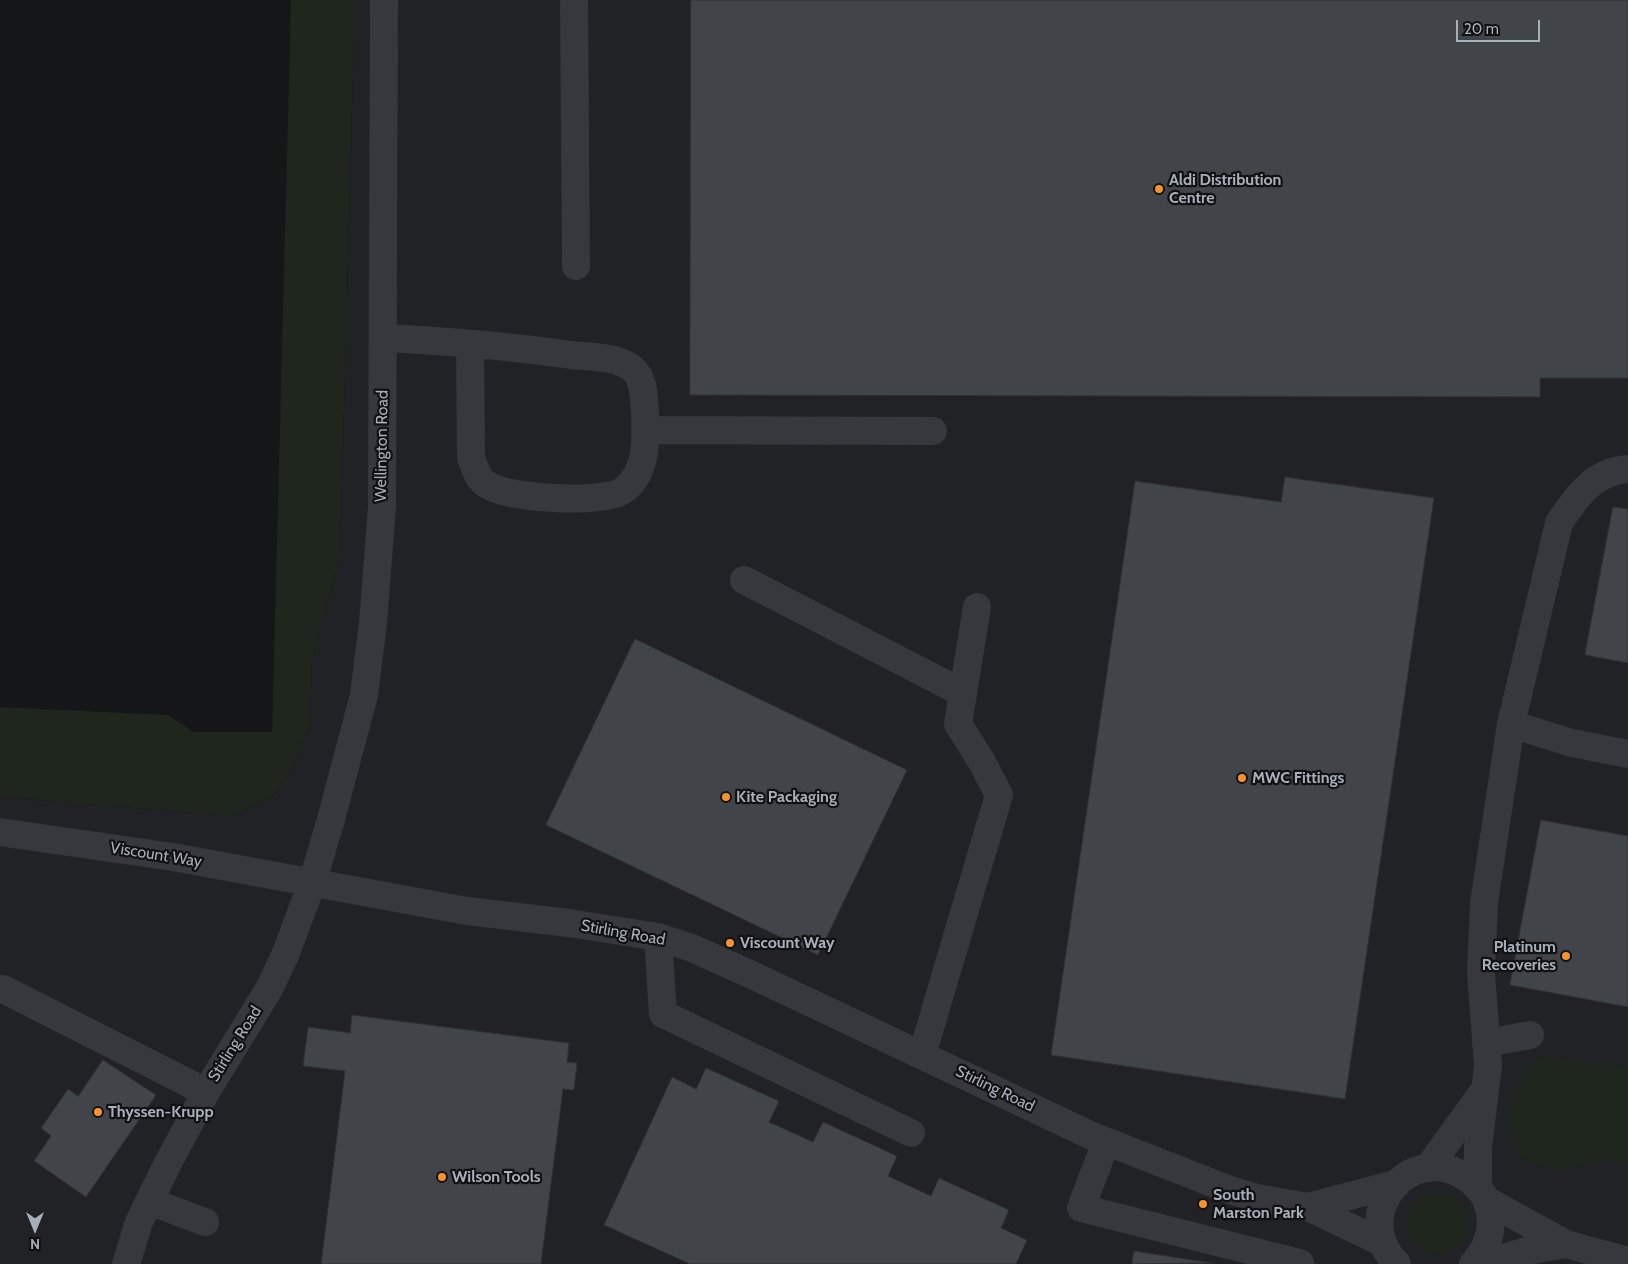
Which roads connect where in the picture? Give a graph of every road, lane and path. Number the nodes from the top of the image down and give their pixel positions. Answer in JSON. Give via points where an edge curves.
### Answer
{"nodes":[{"id":1,"x":384,"y":0,"type":"edge"},
{"id":2,"x":574,"y":0,"type":"edge"},
{"id":3,"x":576,"y":266,"type":"dead end"},
{"id":4,"x":383,"y":338,"type":"junction"},
{"id":5,"x":470,"y":344,"type":"junction"},
{"id":6,"x":646,"y":430,"type":"junction"},
{"id":7,"x":933,"y":431,"type":"dead end"},
{"id":8,"x":1628,"y":469,"type":"edge"},
{"id":9,"x":744,"y":580,"type":"dead end"},
{"id":10,"x":977,"y":607,"type":"dead end"},
{"id":11,"x":963,"y":693,"type":"junction"},
{"id":12,"x":1511,"y":724,"type":"junction"},
{"id":13,"x":1628,"y":754,"type":"edge"},
{"id":14,"x":0,"y":832,"type":"edge"},
{"id":15,"x":312,"y":883,"type":"junction"},
{"id":16,"x":658,"y":937,"type":"junction"},
{"id":17,"x":3,"y":988,"type":"dead end"},
{"id":18,"x":1530,"y":1035,"type":"dead end"},
{"id":19,"x":1486,"y":1043,"type":"junction"},
{"id":20,"x":922,"y":1054,"type":"junction"},
{"id":21,"x":1484,"y":1090,"type":"junction"},
{"id":22,"x":206,"y":1092,"type":"junction"},
{"id":23,"x":911,"y":1133,"type":"dead end"},
{"id":24,"x":1106,"y":1142,"type":"junction"},
{"id":25,"x":1428,"y":1168,"type":"junction"},
{"id":26,"x":1395,"y":1184,"type":"junction"},
{"id":27,"x":1482,"y":1194,"type":"junction"},
{"id":28,"x":149,"y":1201,"type":"junction"},
{"id":29,"x":1308,"y":1207,"type":"junction"},
{"id":30,"x":205,"y":1222,"type":"dead end"},
{"id":31,"x":1566,"y":1244,"type":"junction"},
{"id":32,"x":1389,"y":1256,"type":"edge"},
{"id":33,"x":1628,"y":1261,"type":"edge"},
{"id":34,"x":1300,"y":1263,"type":"dead end"},
{"id":35,"x":126,"y":1264,"type":"edge"},
{"id":36,"x":1473,"y":1264,"type":"edge"},
{"id":37,"x":1483,"y":1264,"type":"edge"}],
"edges":[{"from":1,"to":4,"type":"street","name":"Wellington Road"},
{"from":2,"to":3,"type":"street"},
{"from":4,"to":5,"type":"street"},
{"from":4,"to":15,"type":"street","name":"Wellington Road","via":[[382,508],[370,656],[354,738]]},
{"from":5,"to":6,"type":"street","via":[[617,360],[634,369],[644,389]]},
{"from":5,"to":6,"type":"street","via":[[471,458],[476,473],[486,484],[501,492],[526,496],[603,498],[622,491],[637,475],[644,457]]},
{"from":6,"to":7,"type":"street"},
{"from":8,"to":12,"type":"street","via":[[1596,478],[1577,495],[1559,523]]},
{"from":9,"to":11,"type":"street"},
{"from":10,"to":11,"type":"street"},
{"from":11,"to":20,"type":"street","via":[[958,724],[999,795]]},
{"from":12,"to":13,"type":"street","via":[[1572,743]]},
{"from":12,"to":19,"type":"street","via":[[1484,903],[1481,973]]},
{"from":14,"to":15,"type":"street","name":"Viscount Way","via":[[161,855]]},
{"from":15,"to":16,"type":"street","name":"Stirling Road","via":[[467,911]]},
{"from":15,"to":22,"type":"street","name":"Stirling Road","via":[[269,990]]},
{"from":16,"to":20,"type":"street","name":"Stirling Road","via":[[692,948]]},
{"from":16,"to":23,"type":"street","via":[[664,1014]]},
{"from":17,"to":22,"type":"street"},
{"from":18,"to":19,"type":"street"},
{"from":19,"to":21,"type":"street","via":[[1488,1079]]},
{"from":20,"to":24,"type":"street","name":"Stirling Road"},
{"from":21,"to":25,"type":"street"},
{"from":21,"to":27,"type":"street","via":[[1478,1147]]},
{"from":22,"to":28,"type":"street","name":"Stirling Road"},
{"from":24,"to":29,"type":"street","name":"Stirling Road","via":[[1230,1190]]},
{"from":24,"to":34,"type":"street","via":[[1081,1208]]},
{"from":25,"to":26,"type":"street","name":"Stirling Road","via":[[1410,1173]]},
{"from":25,"to":27,"type":"street","name":"Stirling Road","via":[[1454,1171],[1470,1180]]},
{"from":26,"to":29,"type":"street","name":"Stirling Road"},
{"from":26,"to":32,"type":"street","name":"Stirling Road","via":[[1380,1210],[1379,1229]]},
{"from":27,"to":31,"type":"street","name":"Stirling Road"},
{"from":27,"to":36,"type":"street","via":[[1491,1219],[1490,1235],[1484,1251]]},
{"from":28,"to":30,"type":"street"},
{"from":28,"to":35,"type":"street","name":"Stirling Road"},
{"from":29,"to":32,"type":"street","name":"Stirling Road"},
{"from":31,"to":33,"type":"street","name":"Stirling Road"},
{"from":31,"to":37,"type":"street","name":"Stirling Road"}]}
